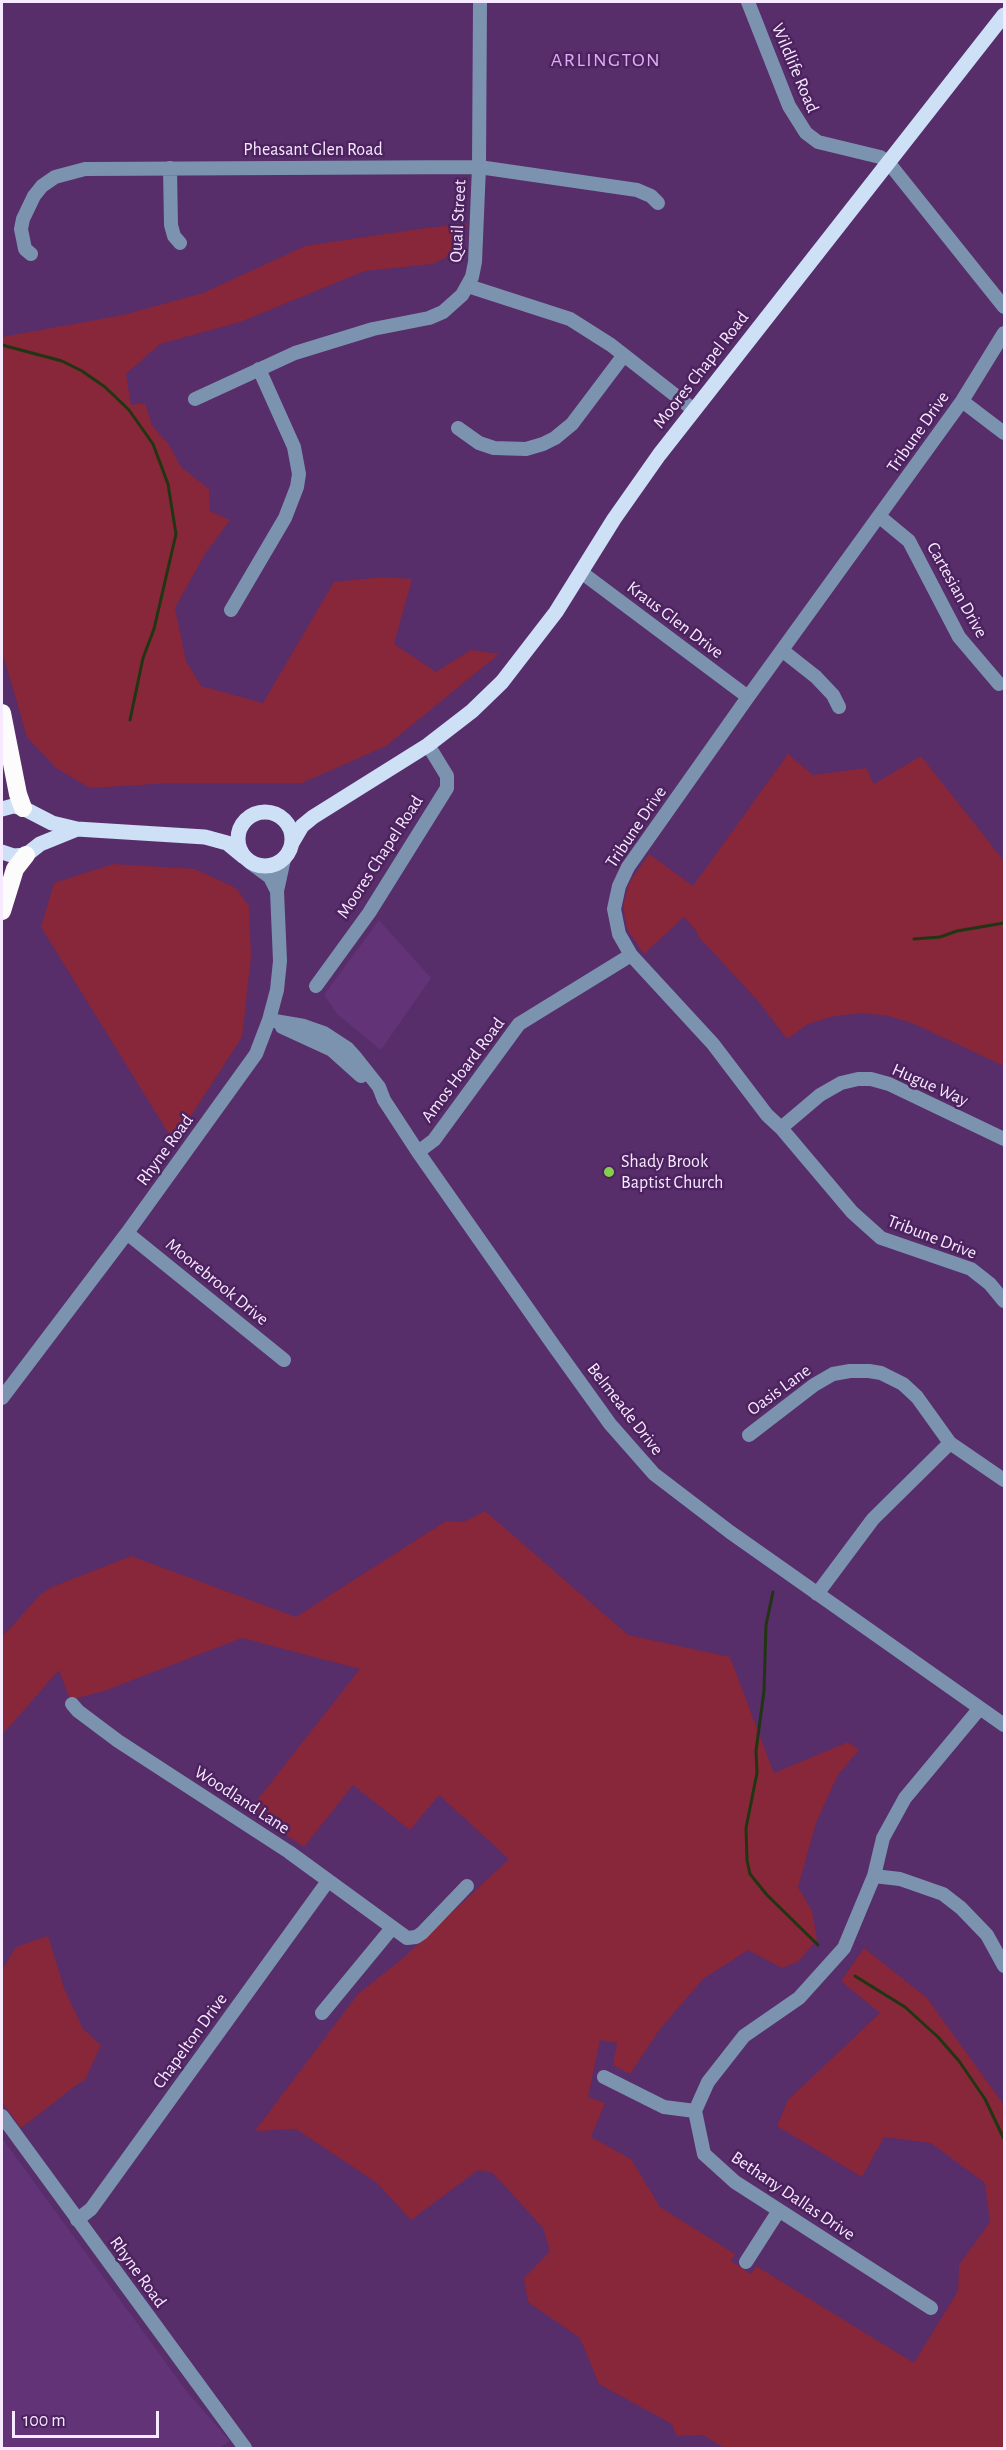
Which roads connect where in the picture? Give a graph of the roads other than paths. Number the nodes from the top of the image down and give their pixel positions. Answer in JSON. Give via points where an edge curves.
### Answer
{"nodes":[{"id":1,"x":480,"y":2,"type":"edge"},
{"id":2,"x":748,"y":2,"type":"edge"},
{"id":3,"x":1005,"y":15,"type":"edge"},
{"id":4,"x":888,"y":162,"type":"junction"},
{"id":5,"x":479,"y":167,"type":"junction"},
{"id":6,"x":170,"y":168,"type":"junction"},
{"id":7,"x":658,"y":203,"type":"dead end"},
{"id":8,"x":180,"y":243,"type":"dead end"},
{"id":9,"x":31,"y":254,"type":"dead end"},
{"id":10,"x":468,"y":286,"type":"junction"},
{"id":11,"x":1005,"y":307,"type":"edge"},
{"id":12,"x":1005,"y":333,"type":"edge"},
{"id":13,"x":624,"y":355,"type":"junction"},
{"id":14,"x":259,"y":369,"type":"junction"},
{"id":15,"x":195,"y":399,"type":"dead end"},
{"id":16,"x":962,"y":401,"type":"junction"},
{"id":17,"x":694,"y":410,"type":"junction"},
{"id":18,"x":458,"y":428,"type":"dead end"},
{"id":19,"x":1005,"y":433,"type":"edge"},
{"id":20,"x":880,"y":517,"type":"junction"},
{"id":21,"x":581,"y":572,"type":"junction"},
{"id":22,"x":231,"y":610,"type":"dead end"},
{"id":23,"x":783,"y":651,"type":"junction"},
{"id":24,"x":999,"y":684,"type":"dead end"},
{"id":25,"x":748,"y":697,"type":"junction"},
{"id":26,"x":839,"y":707,"type":"dead end"},
{"id":27,"x":2,"y":713,"type":"edge"},
{"id":28,"x":428,"y":745,"type":"junction"},
{"id":29,"x":2,"y":809,"type":"edge"},
{"id":30,"x":30,"y":812,"type":"junction"},
{"id":31,"x":276,"y":814,"type":"junction"},
{"id":32,"x":313,"y":817,"type":"junction"},
{"id":33,"x":243,"y":823,"type":"junction"},
{"id":34,"x":77,"y":829,"type":"junction"},
{"id":35,"x":205,"y":837,"type":"junction"},
{"id":36,"x":292,"y":843,"type":"junction"},
{"id":37,"x":33,"y":849,"type":"junction"},
{"id":38,"x":2,"y":852,"type":"edge"},
{"id":39,"x":284,"y":859,"type":"junction"},
{"id":40,"x":248,"y":860,"type":"junction"},
{"id":41,"x":277,"y":891,"type":"junction"},
{"id":42,"x":2,"y":911,"type":"edge"},
{"id":43,"x":631,"y":955,"type":"junction"},
{"id":44,"x":315,"y":986,"type":"dead end"},
{"id":45,"x":269,"y":1020,"type":"junction"},
{"id":46,"x":781,"y":1128,"type":"junction"},
{"id":47,"x":1005,"y":1139,"type":"edge"},
{"id":48,"x":418,"y":1152,"type":"junction"},
{"id":49,"x":127,"y":1233,"type":"junction"},
{"id":50,"x":1005,"y":1301,"type":"edge"},
{"id":51,"x":284,"y":1360,"type":"dead end"},
{"id":52,"x":2,"y":1398,"type":"edge"},
{"id":53,"x":749,"y":1435,"type":"dead end"},
{"id":54,"x":950,"y":1443,"type":"junction"},
{"id":55,"x":1005,"y":1480,"type":"edge"},
{"id":56,"x":818,"y":1594,"type":"junction"},
{"id":57,"x":72,"y":1704,"type":"dead end"},
{"id":58,"x":980,"y":1708,"type":"junction"},
{"id":59,"x":1005,"y":1725,"type":"edge"},
{"id":60,"x":874,"y":1876,"type":"junction"},
{"id":61,"x":328,"y":1881,"type":"junction"},
{"id":62,"x":467,"y":1886,"type":"dead end"},
{"id":63,"x":392,"y":1928,"type":"junction"},
{"id":64,"x":1005,"y":1966,"type":"edge"},
{"id":65,"x":322,"y":2013,"type":"dead end"},
{"id":66,"x":604,"y":2077,"type":"dead end"},
{"id":67,"x":695,"y":2111,"type":"junction"},
{"id":68,"x":2,"y":2116,"type":"edge"},
{"id":69,"x":778,"y":2212,"type":"junction"},
{"id":70,"x":78,"y":2220,"type":"junction"},
{"id":71,"x":746,"y":2262,"type":"dead end"},
{"id":72,"x":932,"y":2308,"type":"dead end"},
{"id":73,"x":245,"y":2448,"type":"edge"}],
"edges":[{"from":1,"to":5,"type":"street","name":"Quail Street"},
{"from":2,"to":4,"type":"street","name":"Wildlife Road","via":[[789,106],[806,133],[818,142]]},
{"from":3,"to":4,"type":"main road","name":"Moores Chapel Road"},
{"from":4,"to":11,"type":"street"},
{"from":4,"to":17,"type":"main road","name":"Moores Chapel Road"},
{"from":5,"to":6,"type":"street","name":"Pheasant Glen Road"},
{"from":5,"to":7,"type":"street","name":"Pheasant Glen Road","via":[[637,190]]},
{"from":5,"to":10,"type":"street","name":"Quail Street","via":[[475,262]]},
{"from":6,"to":8,"type":"street","via":[[171,225]]},
{"from":6,"to":9,"type":"street","name":"Pheasant Glen Road","via":[[85,169],[55,177],[34,196],[23,219],[22,239]]},
{"from":10,"to":13,"type":"street","via":[[563,316]]},
{"from":10,"to":14,"type":"street","name":"Quail Street","via":[[453,304],[429,318],[356,334]]},
{"from":12,"to":16,"type":"street","name":"Tribune Drive"},
{"from":13,"to":17,"type":"street"},
{"from":13,"to":18,"type":"street","via":[[572,424],[543,444],[519,450],[494,448]]},
{"from":14,"to":15,"type":"street","name":"Quail Street"},
{"from":14,"to":22,"type":"street","via":[[294,447],[299,474],[285,518]]},
{"from":16,"to":19,"type":"street"},
{"from":16,"to":20,"type":"street","name":"Tribune Drive"},
{"from":17,"to":21,"type":"main road","name":"Moores Chapel Road","via":[[634,490]]},
{"from":20,"to":23,"type":"street","name":"Tribune Drive"},
{"from":20,"to":24,"type":"street","name":"Cartesian Drive","via":[[909,541],[959,637]]},
{"from":21,"to":25,"type":"street","name":"Kraus Glen Drive"},
{"from":21,"to":28,"type":"main road","name":"Moores Chapel Road","via":[[556,612],[502,682]]},
{"from":23,"to":25,"type":"street","name":"Tribune Drive"},
{"from":23,"to":26,"type":"street","via":[[822,682]]},
{"from":25,"to":43,"type":"street","name":"Tribune Drive","via":[[622,878],[615,898],[615,922]]},
{"from":27,"to":30,"type":"highway","via":[[18,794]]},
{"from":28,"to":32,"type":"main road","name":"Moores Chapel Road"},
{"from":28,"to":44,"type":"street","name":"Moores Chapel Road","via":[[447,776],[447,788],[369,913]]},
{"from":29,"to":30,"type":"main road","via":[[13,806]]},
{"from":30,"to":34,"type":"main road","via":[[52,824]]},
{"from":30,"to":37,"type":"main road","via":[[42,830]]},
{"from":31,"to":32,"type":"main road"},
{"from":31,"to":33,"type":"main road","via":[[258,813]]},
{"from":31,"to":36,"type":"main road","via":[[289,826]]},
{"from":32,"to":36,"type":"main road","name":"Moores Chapel Road"},
{"from":33,"to":35,"type":"main road"},
{"from":33,"to":40,"type":"main road","via":[[238,840]]},
{"from":34,"to":35,"type":"main road"},
{"from":34,"to":37,"type":"main road"},
{"from":35,"to":40,"type":"main road","via":[[227,843]]},
{"from":36,"to":39,"type":"main road"},
{"from":37,"to":38,"type":"main road","via":[[14,856]]},
{"from":37,"to":42,"type":"highway","via":[[15,869]]},
{"from":39,"to":40,"type":"main road","via":[[268,866]]},
{"from":39,"to":41,"type":"street","name":"Rhyne Road"},
{"from":40,"to":41,"type":"street","via":[[270,877]]},
{"from":41,"to":45,"type":"street","name":"Rhyne Road","via":[[280,961]]},
{"from":43,"to":46,"type":"street","name":"Tribune Drive","via":[[713,1044]]},
{"from":43,"to":48,"type":"street","name":"Amos Hoard Road","via":[[519,1024],[434,1140]]},
{"from":45,"to":48,"type":"street","name":"Belmeade Drive","via":[[304,1026],[340,1043],[373,1080]]},
{"from":45,"to":49,"type":"street","name":"Rhyne Road","via":[[250,1063]]},
{"from":46,"to":47,"type":"street","name":"Hugue Way","via":[[820,1095],[858,1079],[889,1084]]},
{"from":46,"to":50,"type":"street","name":"Tribune Drive","via":[[873,1233],[971,1269]]},
{"from":48,"to":56,"type":"street","name":"Belmeade Drive","via":[[632,1451],[666,1485]]},
{"from":49,"to":51,"type":"street","name":"Moorebrook Drive"},
{"from":49,"to":52,"type":"street","name":"Rhyne Road"},
{"from":53,"to":54,"type":"street","name":"Oasis Lane","via":[[814,1385],[833,1374],[850,1371],[880,1373],[903,1384]]},
{"from":54,"to":55,"type":"street","name":"Oasis Lane"},
{"from":54,"to":56,"type":"street","via":[[873,1519]]},
{"from":56,"to":58,"type":"street","name":"Belmeade Drive"},
{"from":57,"to":61,"type":"street","name":"Woodland Lane","via":[[118,1741]]},
{"from":58,"to":59,"type":"street","name":"Belmeade Drive"},
{"from":58,"to":60,"type":"street","via":[[905,1798],[883,1838]]},
{"from":60,"to":64,"type":"street","via":[[900,1879],[943,1894],[987,1935]]},
{"from":60,"to":67,"type":"street","via":[[844,1948],[800,1998],[744,2036],[708,2082]]},
{"from":61,"to":63,"type":"street","name":"Woodland Lane"},
{"from":61,"to":70,"type":"street","name":"Chapelton Drive","via":[[91,2208]]},
{"from":62,"to":63,"type":"street","name":"Woodland Lane","via":[[416,1937],[407,1938]]},
{"from":63,"to":65,"type":"street"},
{"from":66,"to":67,"type":"street","via":[[664,2107]]},
{"from":67,"to":69,"type":"street","name":"Bethany Dallas Drive","via":[[704,2154]]},
{"from":68,"to":70,"type":"street","name":"Rhyne Road"},
{"from":69,"to":71,"type":"street"},
{"from":69,"to":72,"type":"street","name":"Bethany Dallas Drive"},
{"from":70,"to":73,"type":"street","name":"Rhyne Road"}]}
